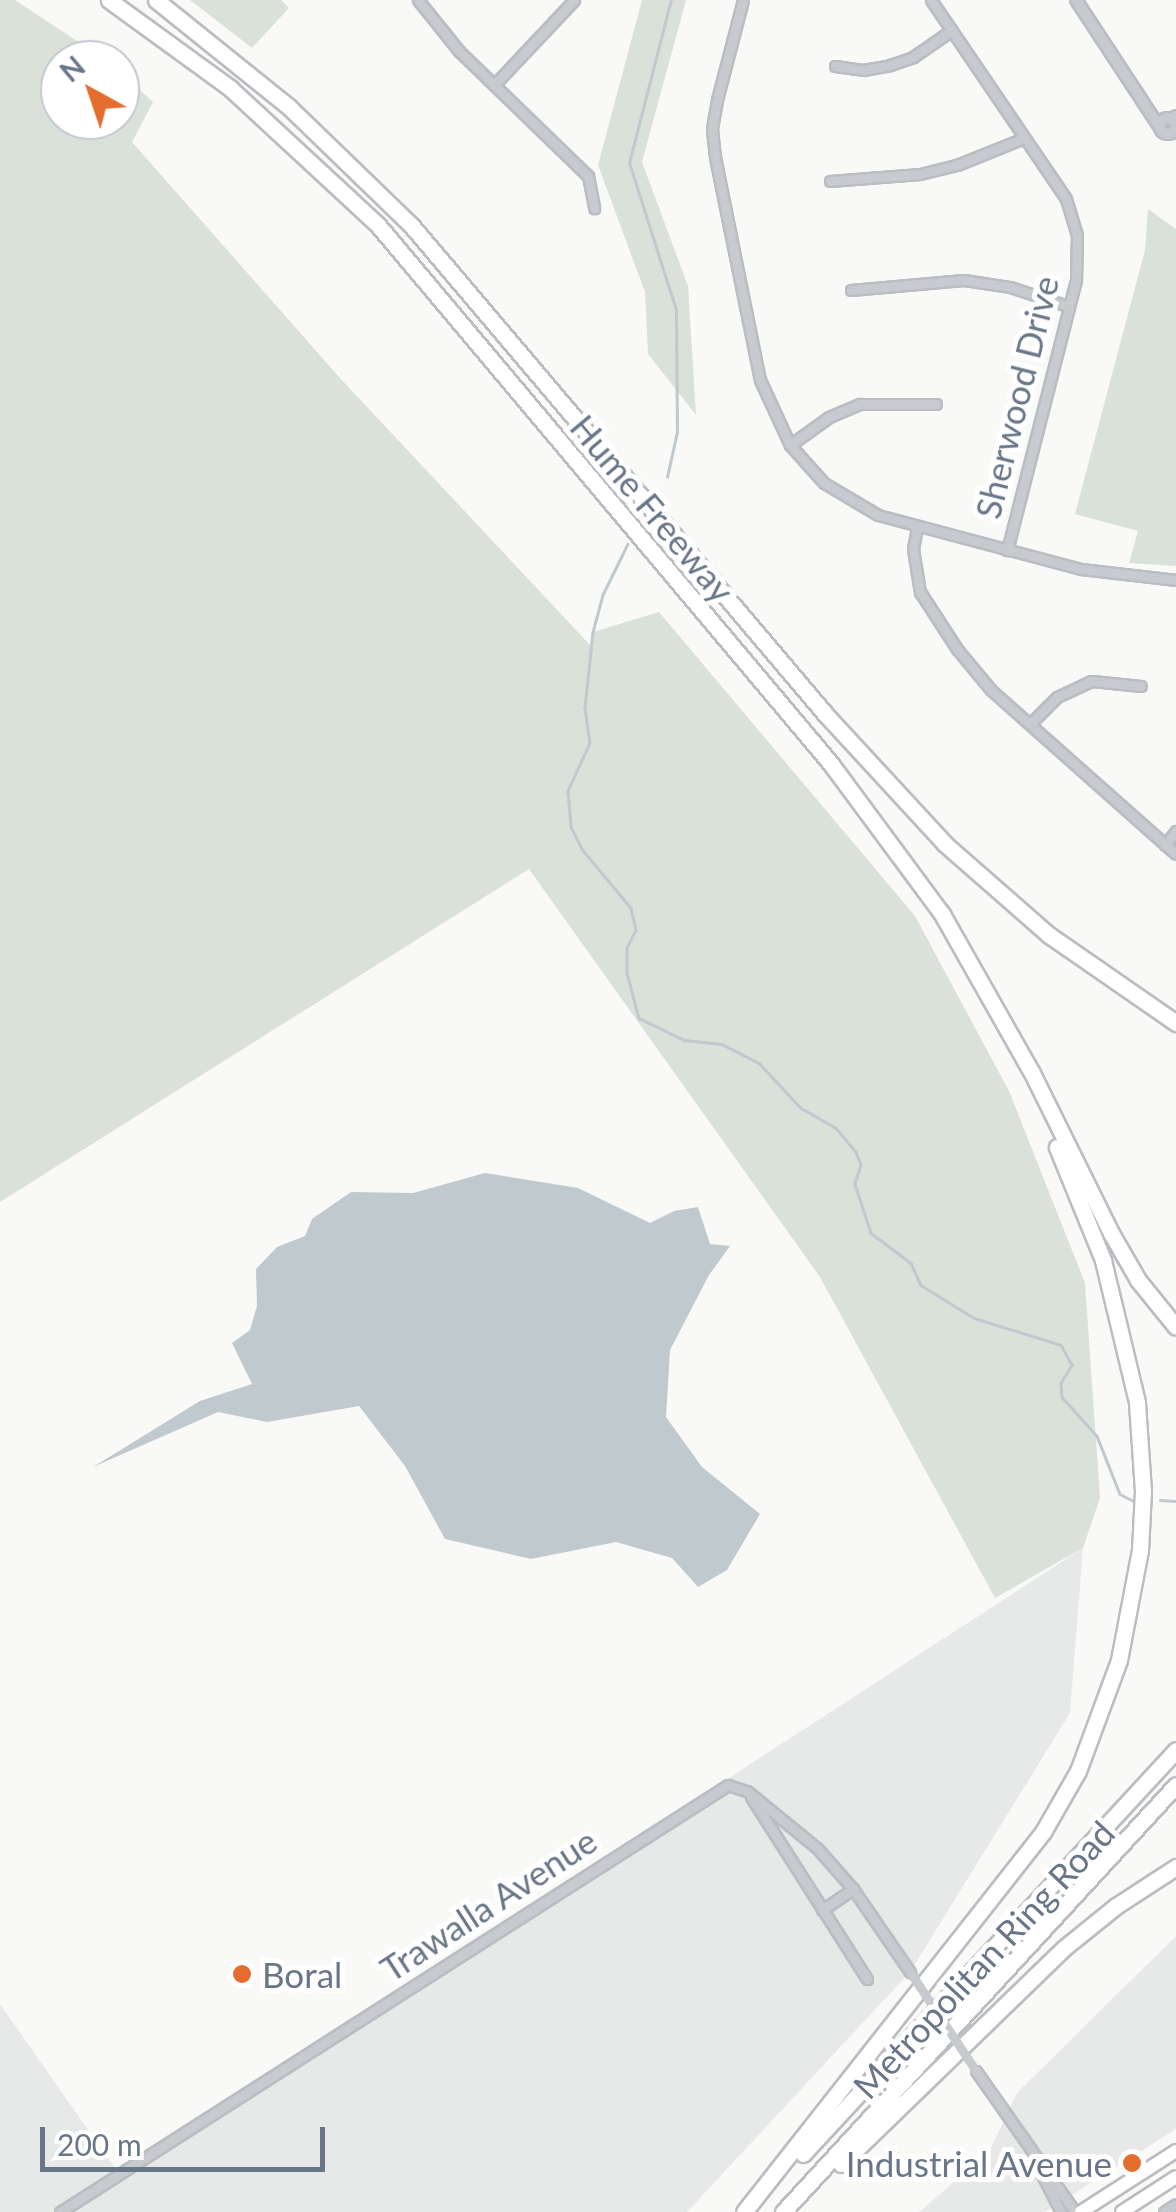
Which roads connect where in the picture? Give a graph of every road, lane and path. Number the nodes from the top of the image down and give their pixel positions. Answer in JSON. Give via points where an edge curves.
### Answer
{"nodes":[{"id":1,"x":109,"y":0,"type":"edge"},
{"id":2,"x":156,"y":0,"type":"edge"},
{"id":3,"x":418,"y":0,"type":"edge"},
{"id":4,"x":574,"y":0,"type":"edge"},
{"id":5,"x":743,"y":0,"type":"edge"},
{"id":6,"x":930,"y":0,"type":"edge"},
{"id":7,"x":1076,"y":0,"type":"edge"},
{"id":8,"x":952,"y":30,"type":"junction"},
{"id":9,"x":836,"y":66,"type":"dead end"},
{"id":10,"x":494,"y":85,"type":"junction"},
{"id":11,"x":1171,"y":125,"type":"edge"},
{"id":12,"x":1024,"y":138,"type":"junction"},
{"id":13,"x":1176,"y":142,"type":"edge"},
{"id":14,"x":830,"y":181,"type":"dead end"},
{"id":15,"x":594,"y":208,"type":"dead end"},
{"id":16,"x":851,"y":290,"type":"dead end"},
{"id":17,"x":1068,"y":306,"type":"junction"},
{"id":18,"x":936,"y":404,"type":"dead end"},
{"id":19,"x":790,"y":445,"type":"junction"},
{"id":20,"x":921,"y":530,"type":"junction"},
{"id":21,"x":1007,"y":550,"type":"junction"},
{"id":22,"x":1176,"y":580,"type":"edge"},
{"id":23,"x":1140,"y":686,"type":"dead end"},
{"id":24,"x":1030,"y":724,"type":"junction"},
{"id":25,"x":1176,"y":831,"type":"edge"},
{"id":26,"x":1165,"y":844,"type":"junction"},
{"id":27,"x":1176,"y":854,"type":"edge"},
{"id":28,"x":1176,"y":1021,"type":"edge"},
{"id":29,"x":1006,"y":1026,"type":"junction"},
{"id":30,"x":1176,"y":1327,"type":"edge"},
{"id":31,"x":1176,"y":1750,"type":"edge"},
{"id":32,"x":1176,"y":1785,"type":"edge"},
{"id":33,"x":747,"y":1791,"type":"junction"},
{"id":34,"x":1176,"y":1867,"type":"edge"},
{"id":35,"x":854,"y":1889,"type":"junction"},
{"id":36,"x":822,"y":1910,"type":"junction"},
{"id":37,"x":867,"y":1979,"type":"dead end"},
{"id":38,"x":1176,"y":2151,"type":"edge"},
{"id":39,"x":1035,"y":2160,"type":"junction"},
{"id":40,"x":1176,"y":2177,"type":"edge"},
{"id":41,"x":1176,"y":2204,"type":"edge"},
{"id":42,"x":60,"y":2212,"type":"edge"},
{"id":43,"x":747,"y":2212,"type":"edge"},
{"id":44,"x":783,"y":2212,"type":"edge"},
{"id":45,"x":791,"y":2212,"type":"edge"},
{"id":46,"x":1061,"y":2212,"type":"edge"},
{"id":47,"x":1078,"y":2212,"type":"edge"},
{"id":48,"x":1122,"y":2212,"type":"edge"},
{"id":49,"x":1164,"y":2212,"type":"edge"}],
"edges":[{"from":1,"to":29,"type":"highway","name":"Hume Freeway","via":[[279,129],[433,285],[867,808],[942,914]]},
{"from":2,"to":28,"type":"highway","name":"Hume Freeway","via":[[288,106],[411,225],[827,716],[945,844],[1048,936]]},
{"from":3,"to":10,"type":"street"},
{"from":4,"to":10,"type":"street"},
{"from":5,"to":19,"type":"street","via":[[712,129],[760,380]]},
{"from":6,"to":8,"type":"street","name":"Sherwood Drive"},
{"from":7,"to":11,"type":"street","via":[[1146,101]]},
{"from":8,"to":9,"type":"street","via":[[890,66]]},
{"from":8,"to":12,"type":"street","name":"Sherwood Drive"},
{"from":10,"to":15,"type":"street","via":[[588,176]]},
{"from":11,"to":13,"type":"street"},
{"from":12,"to":14,"type":"street","via":[[938,170]]},
{"from":12,"to":17,"type":"street","name":"Sherwood Drive","via":[[1066,199],[1078,235]]},
{"from":16,"to":17,"type":"street","via":[[964,280]]},
{"from":17,"to":21,"type":"street","name":"Sherwood Drive"},
{"from":18,"to":19,"type":"street","via":[[860,404]]},
{"from":19,"to":20,"type":"street","via":[[813,473],[850,500]]},
{"from":20,"to":21,"type":"street"},
{"from":20,"to":24,"type":"street","via":[[915,557],[926,605],[991,690]]},
{"from":21,"to":22,"type":"street","via":[[1112,575]]},
{"from":23,"to":24,"type":"street","via":[[1092,681],[1057,697]]},
{"from":24,"to":26,"type":"street"},
{"from":25,"to":26,"type":"street"},
{"from":26,"to":27,"type":"street"},
{"from":29,"to":30,"type":"highway","via":[[1110,1233]]},
{"from":29,"to":43,"type":"highway","via":[[1103,1260],[1127,1348],[1143,1491],[1132,1608],[1100,1719],[1043,1832]]},
{"from":31,"to":43,"type":"highway","name":"Metropolitan Ring Road"},
{"from":32,"to":44,"type":"highway","name":"Metropolitan Ring Road"},
{"from":33,"to":35,"type":"street","via":[[818,1848]]},
{"from":33,"to":36,"type":"street"},
{"from":33,"to":42,"type":"street","name":"Trawalla Avenue","via":[[728,1785],[712,1793]]},
{"from":34,"to":45,"type":"highway","via":[[1064,1948]]},
{"from":35,"to":36,"type":"street"},
{"from":35,"to":39,"type":"street","bridge":true},
{"from":36,"to":37,"type":"street"},
{"from":38,"to":47,"type":"main road"},
{"from":39,"to":46,"type":"street"},
{"from":39,"to":47,"type":"street"},
{"from":40,"to":48,"type":"main road"},
{"from":41,"to":49,"type":"street"}]}
